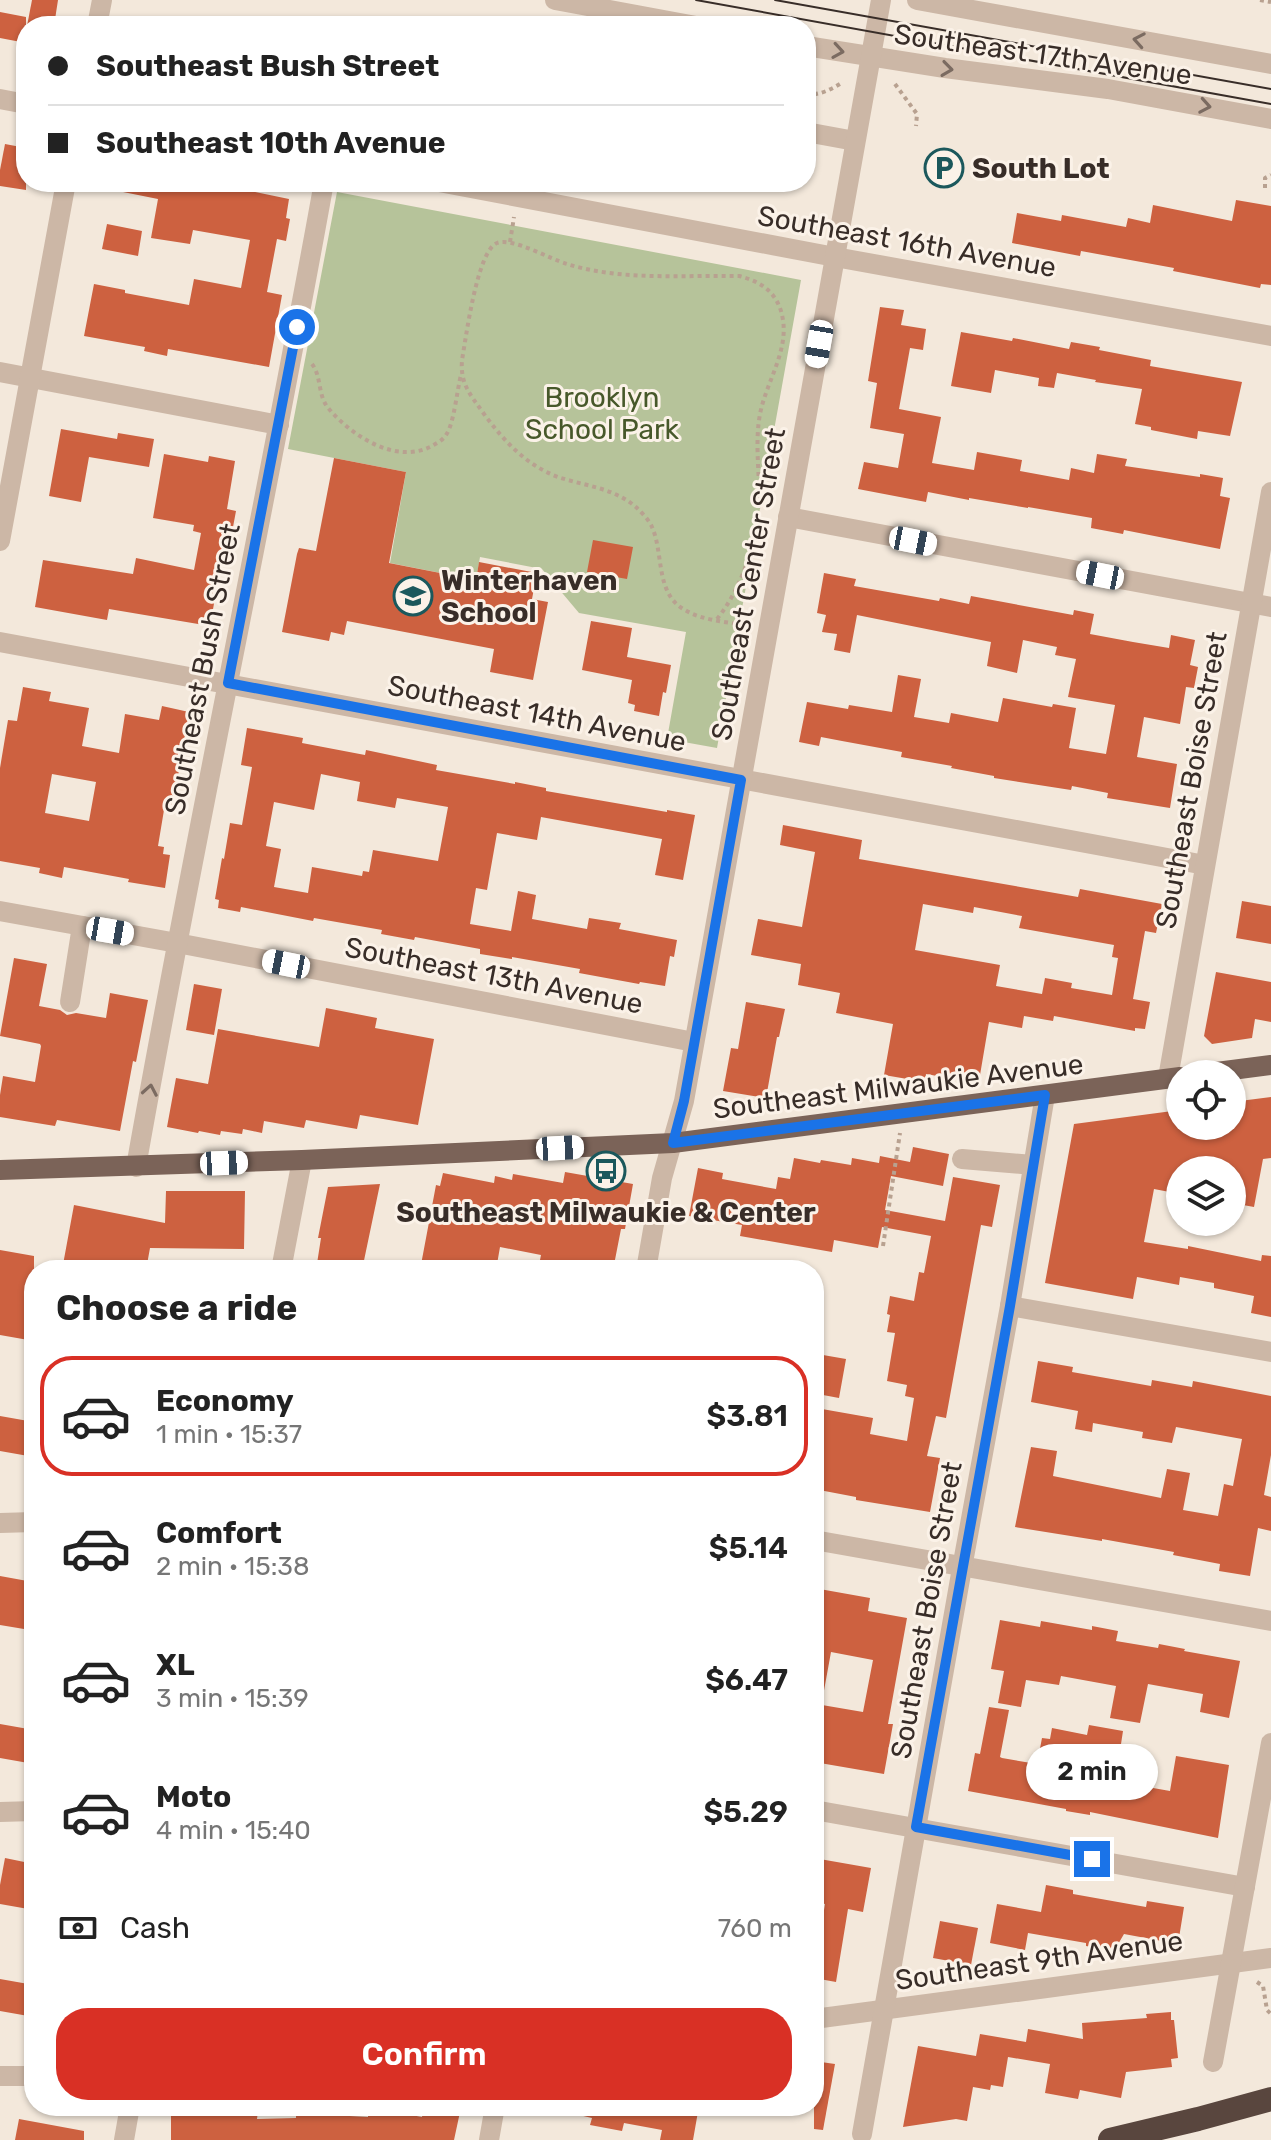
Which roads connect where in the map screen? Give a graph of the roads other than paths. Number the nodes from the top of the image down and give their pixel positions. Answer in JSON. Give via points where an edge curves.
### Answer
{"nodes":[{"id":1,"x":555,"y":0,"type":"edge"},
{"id":2,"x":881,"y":0,"type":"edge"},
{"id":3,"x":917,"y":0,"type":"edge"},
{"id":4,"x":642,"y":16,"type":"edge"},
{"id":5,"x":816,"y":48,"type":"edge"},
{"id":6,"x":870,"y":57,"type":"junction"},
{"id":7,"x":1271,"y":64,"type":"edge"},
{"id":8,"x":1271,"y":119,"type":"edge"},
{"id":9,"x":816,"y":134,"type":"edge"},
{"id":10,"x":855,"y":141,"type":"junction"},
{"id":11,"x":64,"y":192,"type":"edge"},
{"id":12,"x":322,"y":192,"type":"edge"},
{"id":13,"x":492,"y":192,"type":"edge"},
{"id":14,"x":835,"y":257,"type":"junction"},
{"id":15,"x":1271,"y":336,"type":"edge"},
{"id":16,"x":0,"y":372,"type":"edge"},
{"id":17,"x":31,"y":378,"type":"junction"},
{"id":18,"x":279,"y":425,"type":"junction"},
{"id":19,"x":1271,"y":492,"type":"edge"},
{"id":20,"x":788,"y":517,"type":"junction"},
{"id":21,"x":0,"y":541,"type":"edge"},
{"id":22,"x":1261,"y":605,"type":"edge"},
{"id":23,"x":0,"y":642,"type":"edge"},
{"id":24,"x":228,"y":683,"type":"junction"},
{"id":25,"x":741,"y":780,"type":"junction"},
{"id":26,"x":1205,"y":865,"type":"junction"},
{"id":27,"x":0,"y":911,"type":"edge"},
{"id":28,"x":82,"y":926,"type":"junction"},
{"id":29,"x":177,"y":943,"type":"junction"},
{"id":30,"x":70,"y":1002,"type":"dead end"},
{"id":31,"x":694,"y":1042,"type":"junction"},
{"id":32,"x":1177,"y":1060,"type":"edge"},
{"id":33,"x":1271,"y":1065,"type":"edge"},
{"id":34,"x":1246,"y":1068,"type":"edge"},
{"id":35,"x":1166,"y":1079,"type":"edge"},
{"id":36,"x":1045,"y":1095,"type":"junction"},
{"id":37,"x":673,"y":1143,"type":"junction"},
{"id":38,"x":962,"y":1159,"type":"dead end"},
{"id":39,"x":302,"y":1160,"type":"junction"},
{"id":40,"x":1033,"y":1165,"type":"junction"},
{"id":41,"x":136,"y":1167,"type":"junction"},
{"id":42,"x":0,"y":1170,"type":"edge"},
{"id":43,"x":283,"y":1260,"type":"edge"},
{"id":44,"x":648,"y":1260,"type":"edge"},
{"id":45,"x":1010,"y":1306,"type":"junction"},
{"id":46,"x":1271,"y":1352,"type":"edge"},
{"id":47,"x":24,"y":1522,"type":"edge"},
{"id":48,"x":0,"y":1523,"type":"edge"},
{"id":49,"x":824,"y":1542,"type":"edge"},
{"id":50,"x":962,"y":1568,"type":"junction"},
{"id":51,"x":1271,"y":1621,"type":"edge"},
{"id":52,"x":1271,"y":1743,"type":"edge"},
{"id":53,"x":24,"y":1811,"type":"edge"},
{"id":54,"x":0,"y":1812,"type":"edge"},
{"id":55,"x":824,"y":1812,"type":"edge"},
{"id":56,"x":916,"y":1827,"type":"junction"},
{"id":57,"x":1245,"y":1887,"type":"junction"},
{"id":58,"x":1271,"y":1958,"type":"edge"},
{"id":59,"x":1232,"y":1963,"type":"junction"},
{"id":60,"x":884,"y":2009,"type":"junction"},
{"id":61,"x":824,"y":2018,"type":"edge"},
{"id":62,"x":1213,"y":2062,"type":"dead end"},
{"id":63,"x":0,"y":2076,"type":"edge"},
{"id":64,"x":24,"y":2076,"type":"edge"},
{"id":65,"x":1271,"y":2099,"type":"edge"},
{"id":66,"x":128,"y":2116,"type":"edge"},
{"id":67,"x":493,"y":2116,"type":"edge"},
{"id":68,"x":862,"y":2134,"type":"dead end"},
{"id":69,"x":124,"y":2140,"type":"edge"},
{"id":70,"x":489,"y":2140,"type":"edge"},
{"id":71,"x":1110,"y":2140,"type":"edge"}],
"edges":[{"from":1,"to":4,"type":"street"},
{"from":2,"to":6,"type":"street","name":"Southeast Center Street"},
{"from":7,"to":3,"type":"street","name":"Southeast 17th Avenue","one_way":true},
{"from":5,"to":6,"type":"street","name":"Southeast 17th Avenue","one_way":true},
{"from":6,"to":8,"type":"street","name":"Southeast 17th Avenue","one_way":true,"via":[[1108,89]]},
{"from":6,"to":10,"type":"street","name":"Southeast Center Street"},
{"from":9,"to":10,"type":"street"},
{"from":10,"to":14,"type":"street","name":"Southeast Center Street"},
{"from":11,"to":17,"type":"street"},
{"from":12,"to":18,"type":"street","name":"Southeast Bush Street"},
{"from":13,"to":14,"type":"street","name":"Southeast 16th Avenue"},
{"from":14,"to":15,"type":"street","name":"Southeast 16th Avenue"},
{"from":14,"to":20,"type":"street","name":"Southeast Center Street"},
{"from":16,"to":17,"type":"street"},
{"from":17,"to":18,"type":"street"},
{"from":17,"to":21,"type":"street"},
{"from":18,"to":24,"type":"street","name":"Southeast Bush Street"},
{"from":19,"to":22,"type":"street","name":"Southeast Boise Street"},
{"from":20,"to":22,"type":"street"},
{"from":20,"to":25,"type":"street","name":"Southeast Center Street"},
{"from":22,"to":26,"type":"street","name":"Southeast Boise Street"},
{"from":23,"to":24,"type":"street","name":"Southeast 14th Avenue"},
{"from":24,"to":25,"type":"street","name":"Southeast 14th Avenue"},
{"from":24,"to":29,"type":"street","name":"Southeast Bush Street"},
{"from":25,"to":26,"type":"street","name":"Southeast 14th Avenue"},
{"from":25,"to":31,"type":"street","name":"Southeast Center Street"},
{"from":26,"to":32,"type":"street","name":"Southeast Boise Street"},
{"from":27,"to":28,"type":"street","name":"Southeast 13th Avenue"},
{"from":28,"to":29,"type":"street","name":"Southeast 13th Avenue"},
{"from":28,"to":30,"type":"street"},
{"from":29,"to":31,"type":"street","name":"Southeast 13th Avenue"},
{"from":41,"to":29,"type":"street","name":"Southeast Bush Street","one_way":true},
{"from":31,"to":37,"type":"street","name":"Southeast Center Street"},
{"from":33,"to":34,"type":"main road"},
{"from":35,"to":36,"type":"main road","name":"Southeast Milwaukie Avenue"},
{"from":36,"to":37,"type":"main road","name":"Southeast Milwaukie Avenue"},
{"from":36,"to":40,"type":"street","name":"Southeast Boise Street"},
{"from":37,"to":39,"type":"main road","name":"Southeast Milwaukie Avenue"},
{"from":37,"to":44,"type":"street","name":"Southeast Center Street"},
{"from":38,"to":40,"type":"street"},
{"from":39,"to":41,"type":"main road","name":"Southeast Milwaukie Avenue"},
{"from":39,"to":43,"type":"street"},
{"from":40,"to":45,"type":"street","name":"Southeast Boise Street"},
{"from":41,"to":42,"type":"main road","name":"Southeast Milwaukie Avenue"},
{"from":45,"to":46,"type":"street"},
{"from":45,"to":50,"type":"street","name":"Southeast Boise Street"},
{"from":47,"to":48,"type":"street"},
{"from":49,"to":50,"type":"street"},
{"from":50,"to":51,"type":"street"},
{"from":50,"to":56,"type":"street","name":"Southeast Boise Street"},
{"from":52,"to":57,"type":"street"},
{"from":53,"to":54,"type":"street"},
{"from":55,"to":56,"type":"street"},
{"from":56,"to":57,"type":"street"},
{"from":56,"to":60,"type":"street","name":"Southeast Boise Street"},
{"from":57,"to":59,"type":"street"},
{"from":58,"to":59,"type":"street","name":"Southeast 9th Avenue"},
{"from":59,"to":60,"type":"street","name":"Southeast 9th Avenue"},
{"from":59,"to":62,"type":"street"},
{"from":60,"to":61,"type":"street","name":"Southeast 9th Avenue"},
{"from":60,"to":68,"type":"street","name":"Southeast Boise Street"},
{"from":63,"to":64,"type":"street"},
{"from":65,"to":71,"type":"highway"},
{"from":66,"to":69,"type":"street"},
{"from":67,"to":70,"type":"street"}]}
